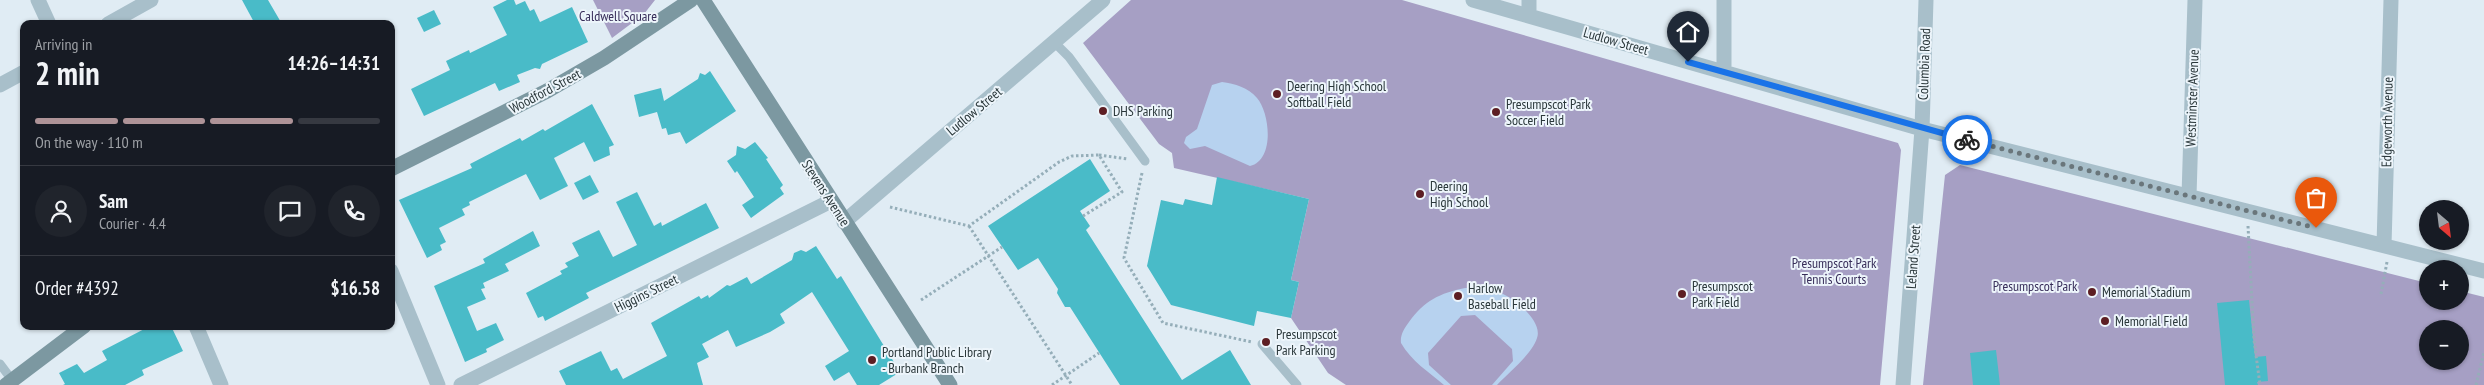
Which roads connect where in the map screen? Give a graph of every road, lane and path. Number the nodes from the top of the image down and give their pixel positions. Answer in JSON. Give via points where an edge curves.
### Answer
{"nodes":[{"id":1,"x":38,"y":0,"type":"edge"},
{"id":2,"x":151,"y":0,"type":"edge"},
{"id":3,"x":691,"y":0,"type":"edge"},
{"id":4,"x":703,"y":0,"type":"edge"},
{"id":5,"x":1103,"y":0,"type":"edge"},
{"id":6,"x":1473,"y":0,"type":"edge"},
{"id":7,"x":1529,"y":0,"type":"edge"},
{"id":8,"x":1724,"y":0,"type":"edge"},
{"id":9,"x":1926,"y":0,"type":"edge"},
{"id":10,"x":2194,"y":0,"type":"edge"},
{"id":11,"x":2390,"y":0,"type":"edge"},
{"id":12,"x":1529,"y":16,"type":"junction"},
{"id":13,"x":47,"y":20,"type":"edge"},
{"id":14,"x":115,"y":20,"type":"edge"},
{"id":15,"x":1055,"y":43,"type":"junction"},
{"id":16,"x":1724,"y":72,"type":"junction"},
{"id":17,"x":20,"y":74,"type":"edge"},
{"id":18,"x":0,"y":85,"type":"edge"},
{"id":19,"x":1922,"y":129,"type":"junction"},
{"id":20,"x":1099,"y":155,"type":"junction"},
{"id":21,"x":1145,"y":161,"type":"junction"},
{"id":22,"x":395,"y":168,"type":"edge"},
{"id":23,"x":2189,"y":196,"type":"junction"},
{"id":24,"x":831,"y":200,"type":"junction"},
{"id":25,"x":890,"y":207,"type":"dead end"},
{"id":26,"x":2247,"y":210,"type":"junction"},
{"id":27,"x":1083,"y":216,"type":"dead end"},
{"id":28,"x":844,"y":222,"type":"junction"},
{"id":29,"x":969,"y":226,"type":"junction"},
{"id":30,"x":2387,"y":245,"type":"junction"},
{"id":31,"x":1002,"y":247,"type":"dead end"},
{"id":32,"x":988,"y":256,"type":"junction"},
{"id":33,"x":2484,"y":271,"type":"edge"},
{"id":34,"x":395,"y":281,"type":"edge"},
{"id":35,"x":2381,"y":294,"type":"dead end"},
{"id":36,"x":921,"y":300,"type":"dead end"},
{"id":37,"x":79,"y":330,"type":"edge"},
{"id":38,"x":198,"y":330,"type":"edge"},
{"id":39,"x":1262,"y":344,"type":"joint"},
{"id":40,"x":2484,"y":352,"type":"edge"},
{"id":41,"x":1100,"y":353,"type":"dead end"},
{"id":42,"x":0,"y":364,"type":"edge"},
{"id":43,"x":1066,"y":376,"type":"junction"},
{"id":44,"x":9,"y":382,"type":"edge"},
{"id":45,"x":221,"y":385,"type":"edge"},
{"id":46,"x":438,"y":385,"type":"edge"},
{"id":47,"x":461,"y":385,"type":"edge"},
{"id":48,"x":950,"y":385,"type":"edge"},
{"id":49,"x":1052,"y":385,"type":"edge"},
{"id":50,"x":1072,"y":385,"type":"edge"},
{"id":51,"x":1297,"y":385,"type":"edge"},
{"id":52,"x":1903,"y":385,"type":"edge"},
{"id":53,"x":2260,"y":385,"type":"edge"},
{"id":54,"x":2476,"y":385,"type":"edge"}],
"edges":[{"from":1,"to":13,"type":"street"},
{"from":2,"to":14,"type":"street"},
{"from":3,"to":22,"type":"main road","name":"Woodford Street","via":[[604,58],[547,91]]},
{"from":4,"to":24,"type":"main road","name":"Stevens Avenue"},
{"from":5,"to":15,"type":"street","name":"Ludlow Street"},
{"from":6,"to":12,"type":"street","name":"Ludlow Street"},
{"from":7,"to":12,"type":"street"},
{"from":8,"to":16,"type":"street"},
{"from":9,"to":19,"type":"street","name":"Columbia Road"},
{"from":10,"to":23,"type":"street","name":"Westminster Avenue"},
{"from":11,"to":30,"type":"street","name":"Edgeworth Avenue"},
{"from":12,"to":16,"type":"street","name":"Ludlow Street"},
{"from":15,"to":21,"type":"lane","via":[[1069,57]]},
{"from":15,"to":28,"type":"street","name":"Ludlow Street"},
{"from":16,"to":19,"type":"street","name":"Ludlow Street"},
{"from":17,"to":18,"type":"street"},
{"from":19,"to":23,"type":"street","name":"Ludlow Street"},
{"from":19,"to":52,"type":"street","name":"Leland Street"},
{"from":20,"to":21,"type":"path"},
{"from":20,"to":27,"type":"path","via":[[1122,192]]},
{"from":20,"to":29,"type":"path","via":[[1072,156],[1059,162]]},
{"from":21,"to":39,"type":"path","via":[[1124,258],[1163,323]]},
{"from":23,"to":26,"type":"street","name":"Ludlow Street"},
{"from":24,"to":28,"type":"main road","name":"Stevens Avenue"},
{"from":24,"to":47,"type":"street","name":"Higgins Street"},
{"from":25,"to":29,"type":"path"},
{"from":26,"to":30,"type":"street","name":"Ludlow Street"},
{"from":26,"to":53,"type":"path","via":[[2254,340]]},
{"from":28,"to":48,"type":"main road","name":"Stevens Avenue"},
{"from":29,"to":32,"type":"path"},
{"from":30,"to":33,"type":"street","name":"Ludlow Street"},
{"from":30,"to":35,"type":"path"},
{"from":31,"to":32,"type":"path"},
{"from":32,"to":36,"type":"path"},
{"from":32,"to":43,"type":"path"},
{"from":34,"to":46,"type":"street"},
{"from":37,"to":44,"type":"main road"},
{"from":38,"to":45,"type":"street"},
{"from":39,"to":51,"type":"lane"},
{"from":40,"to":54,"type":"path"},
{"from":41,"to":43,"type":"path"},
{"from":42,"to":44,"type":"lane"},
{"from":43,"to":49,"type":"path"},
{"from":43,"to":50,"type":"path"}]}
